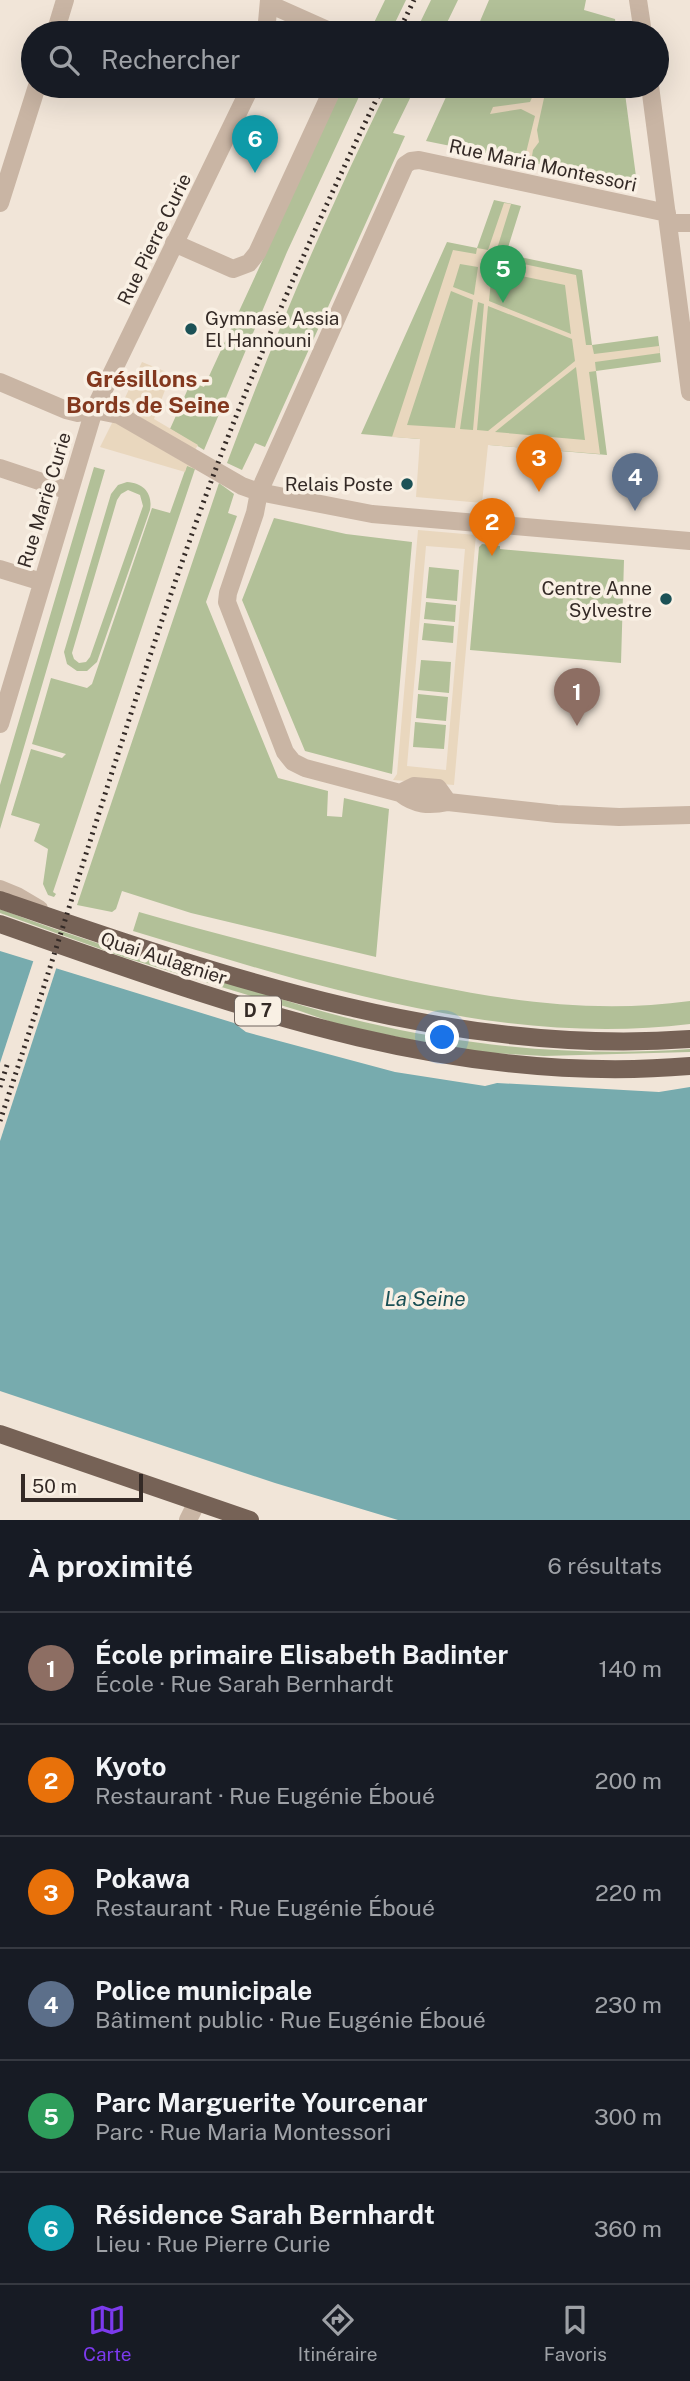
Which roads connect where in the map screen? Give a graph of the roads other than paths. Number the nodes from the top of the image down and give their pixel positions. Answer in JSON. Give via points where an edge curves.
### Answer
{"nodes":[{"id":1,"x":65,"y":0,"type":"edge"},
{"id":2,"x":638,"y":0,"type":"edge"},
{"id":3,"x":269,"y":2,"type":"edge"},
{"id":4,"x":59,"y":21,"type":"edge"},
{"id":5,"x":267,"y":21,"type":"edge"},
{"id":6,"x":309,"y":21,"type":"edge"},
{"id":7,"x":641,"y":21,"type":"edge"},
{"id":8,"x":33,"y":98,"type":"edge"},
{"id":9,"x":245,"y":98,"type":"edge"},
{"id":10,"x":328,"y":98,"type":"edge"},
{"id":11,"x":652,"y":98,"type":"edge"},
{"id":12,"x":0,"y":203,"type":"edge"},
{"id":13,"x":668,"y":218,"type":"junction"},
{"id":14,"x":690,"y":223,"type":"edge"},
{"id":15,"x":174,"y":243,"type":"junction"},
{"id":16,"x":0,"y":382,"type":"edge"},
{"id":17,"x":690,"y":392,"type":"edge"},
{"id":18,"x":94,"y":410,"type":"junction"},
{"id":19,"x":0,"y":468,"type":"edge"},
{"id":20,"x":69,"y":491,"type":"junction"},
{"id":21,"x":259,"y":492,"type":"junction"},
{"id":22,"x":690,"y":541,"type":"edge"},
{"id":23,"x":0,"y":569,"type":"edge"},
{"id":24,"x":42,"y":582,"type":"junction"},
{"id":25,"x":1,"y":715,"type":"edge"},
{"id":26,"x":690,"y":815,"type":"edge"},
{"id":27,"x":0,"y":889,"type":"edge"},
{"id":28,"x":0,"y":900,"type":"edge"},
{"id":29,"x":54,"y":919,"type":"junction"},
{"id":30,"x":0,"y":924,"type":"edge"},
{"id":31,"x":690,"y":1039,"type":"edge"},
{"id":32,"x":690,"y":1066,"type":"edge"},
{"id":33,"x":0,"y":1434,"type":"edge"},
{"id":34,"x":197,"y":1502,"type":"junction"},
{"id":35,"x":188,"y":1520,"type":"edge"},
{"id":36,"x":243,"y":1520,"type":"edge"},
{"id":37,"x":250,"y":1520,"type":"edge"}],
"edges":[{"from":1,"to":4,"type":"street"},
{"from":2,"to":7,"type":"street"},
{"from":3,"to":5,"type":"street"},
{"from":3,"to":6,"type":"street"},
{"from":8,"to":12,"type":"street"},
{"from":9,"to":15,"type":"street","name":"Rue Pierre Curie"},
{"from":10,"to":15,"type":"street","via":[[249,263],[233,269]]},
{"from":11,"to":13,"type":"street"},
{"from":13,"to":14,"type":"street","name":"Rue Maria Montessori"},
{"from":13,"to":17,"type":"street"},
{"from":13,"to":21,"type":"street","name":"Rue Maria Montessori","via":[[419,160],[405,165]]},
{"from":15,"to":18,"type":"street","name":"Rue Pierre Curie"},
{"from":16,"to":18,"type":"street","via":[[66,410]]},
{"from":18,"to":20,"type":"street","name":"Rue Marie Curie"},
{"from":18,"to":21,"type":"street","via":[[119,415]]},
{"from":19,"to":20,"type":"street"},
{"from":20,"to":24,"type":"street","name":"Rue Marie Curie"},
{"from":21,"to":22,"type":"street","via":[[372,514]]},
{"from":21,"to":26,"type":"street","via":[[227,602],[285,752],[293,762],[400,793],[413,803],[619,817]]},
{"from":23,"to":24,"type":"street"},
{"from":24,"to":25,"type":"street","name":"Rue Marie Curie"},
{"from":27,"to":29,"type":"street"},
{"from":28,"to":29,"type":"main road","name":"Quai Aulagnier","number":"D 7"},
{"from":29,"to":31,"type":"main road","name":"Quai Aulagnier","number":"D 7","via":[[382,1016],[521,1038]]},
{"from":30,"to":32,"type":"main road","name":"Quai Aulagnier","number":"D 7","via":[[172,984],[390,1046],[525,1066],[613,1070]]},
{"from":33,"to":34,"type":"main road"},
{"from":34,"to":35,"type":"street"},
{"from":34,"to":36,"type":"main road"},
{"from":34,"to":37,"type":"main road"}]}
